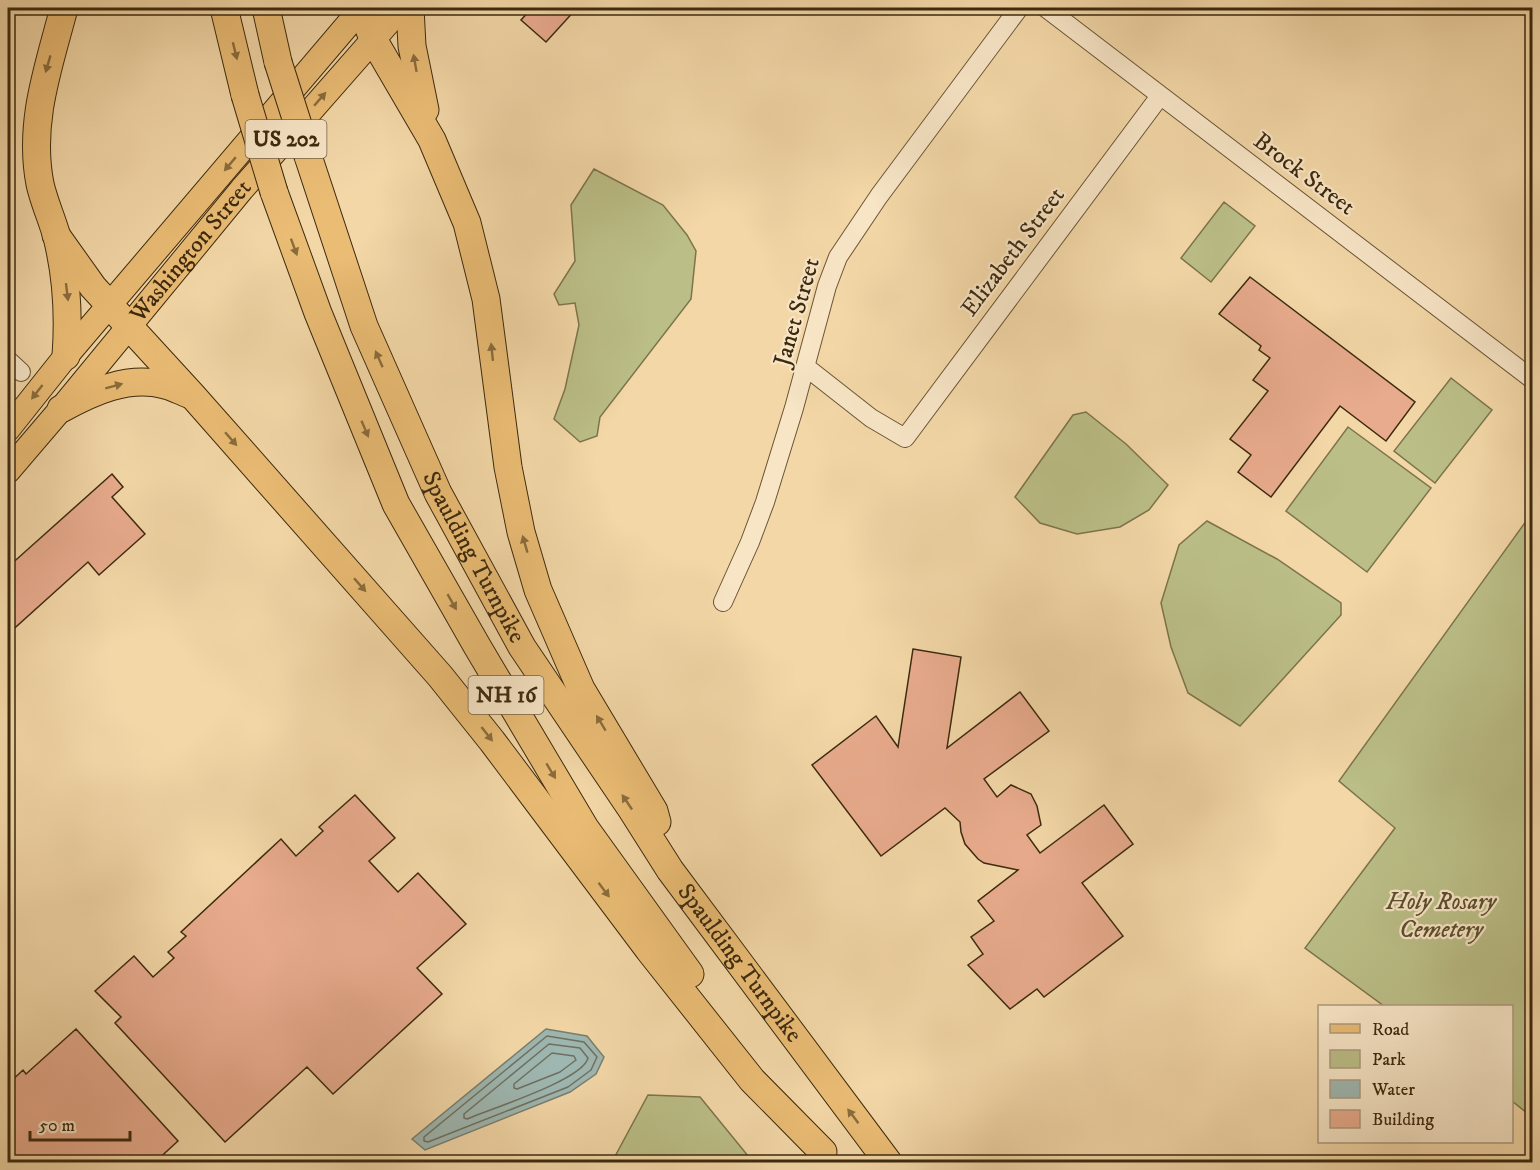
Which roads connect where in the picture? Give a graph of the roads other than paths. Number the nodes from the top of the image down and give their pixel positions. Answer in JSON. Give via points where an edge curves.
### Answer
{"nodes":[{"id":1,"x":64,"y":8,"type":"edge"},
{"id":2,"x":224,"y":8,"type":"edge"},
{"id":3,"x":267,"y":8,"type":"edge"},
{"id":4,"x":362,"y":8,"type":"edge"},
{"id":5,"x":401,"y":8,"type":"edge"},
{"id":6,"x":410,"y":8,"type":"edge"},
{"id":7,"x":1019,"y":8,"type":"edge"},
{"id":8,"x":1046,"y":8,"type":"edge"},
{"id":9,"x":373,"y":39,"type":"junction"},
{"id":10,"x":1160,"y":96,"type":"junction"},
{"id":11,"x":432,"y":140,"type":"junction"},
{"id":12,"x":56,"y":235,"type":"junction"},
{"id":13,"x":109,"y":305,"type":"junction"},
{"id":14,"x":129,"y":325,"type":"junction"},
{"id":15,"x":66,"y":356,"type":"junction"},
{"id":16,"x":806,"y":367,"type":"junction"},
{"id":17,"x":1533,"y":379,"type":"edge"},
{"id":18,"x":192,"y":395,"type":"junction"},
{"id":19,"x":61,"y":409,"type":"junction"},
{"id":20,"x":8,"y":429,"type":"edge"},
{"id":21,"x":8,"y":471,"type":"edge"},
{"id":22,"x":723,"y":602,"type":"dead end"},
{"id":23,"x":670,"y":870,"type":"junction"},
{"id":24,"x":827,"y":1157,"type":"edge"},
{"id":25,"x":888,"y":1162,"type":"edge"}],
"edges":[{"from":1,"to":12,"type":"highway","one_way":true,"via":[[45,73],[37,124],[40,183]]},
{"from":2,"to":24,"type":"highway","name":"Spaulding Turnpike","number":"NH 16","one_way":true,"bridge":true,"via":[[274,192],[318,313],[396,504],[585,828]]},
{"from":23,"to":3,"type":"highway","name":"Spaulding Turnpike","number":"NH 16","one_way":true,"bridge":true,"via":[[522,647],[438,493],[364,326],[278,62]]},
{"from":4,"to":9,"type":"highway"},
{"from":4,"to":13,"type":"main road","name":"Washington Street","one_way":true},
{"from":5,"to":9,"type":"main road","name":"Washington Street"},
{"from":11,"to":6,"type":"highway","one_way":true,"via":[[412,46]]},
{"from":7,"to":16,"type":"street","name":"Janet Street","via":[[845,243],[832,270]]},
{"from":8,"to":10,"type":"street","name":"Brock Street"},
{"from":9,"to":11,"type":"highway"},
{"from":14,"to":9,"type":"main road","name":"Washington Street","number":"US 202","one_way":true},
{"from":10,"to":16,"type":"street","name":"Elizabeth Street","via":[[905,438]]},
{"from":10,"to":17,"type":"street","name":"Brock Street"},
{"from":23,"to":11,"type":"highway","one_way":true,"via":[[654,811],[581,689],[537,590],[508,467],[481,276],[467,223]]},
{"from":12,"to":13,"type":"highway"},
{"from":12,"to":15,"type":"highway","one_way":true,"via":[[68,297]]},
{"from":13,"to":14,"type":"highway"},
{"from":13,"to":15,"type":"main road","name":"Washington Street"},
{"from":14,"to":18,"type":"highway"},
{"from":14,"to":19,"type":"main road","name":"Washington Street","number":"US 202"},
{"from":15,"to":20,"type":"main road","name":"Washington Street","one_way":true},
{"from":16,"to":22,"type":"street","name":"Janet Street","via":[[765,502]]},
{"from":19,"to":18,"type":"highway","one_way":true,"via":[[125,383],[164,384]]},
{"from":18,"to":24,"type":"highway","one_way":true,"via":[[459,699],[648,950],[752,1080]]},
{"from":19,"to":21,"type":"main road","name":"Washington Street","number":"US 202"},
{"from":25,"to":23,"type":"highway","name":"Spaulding Turnpike","number":"NH 16","one_way":true}]}
